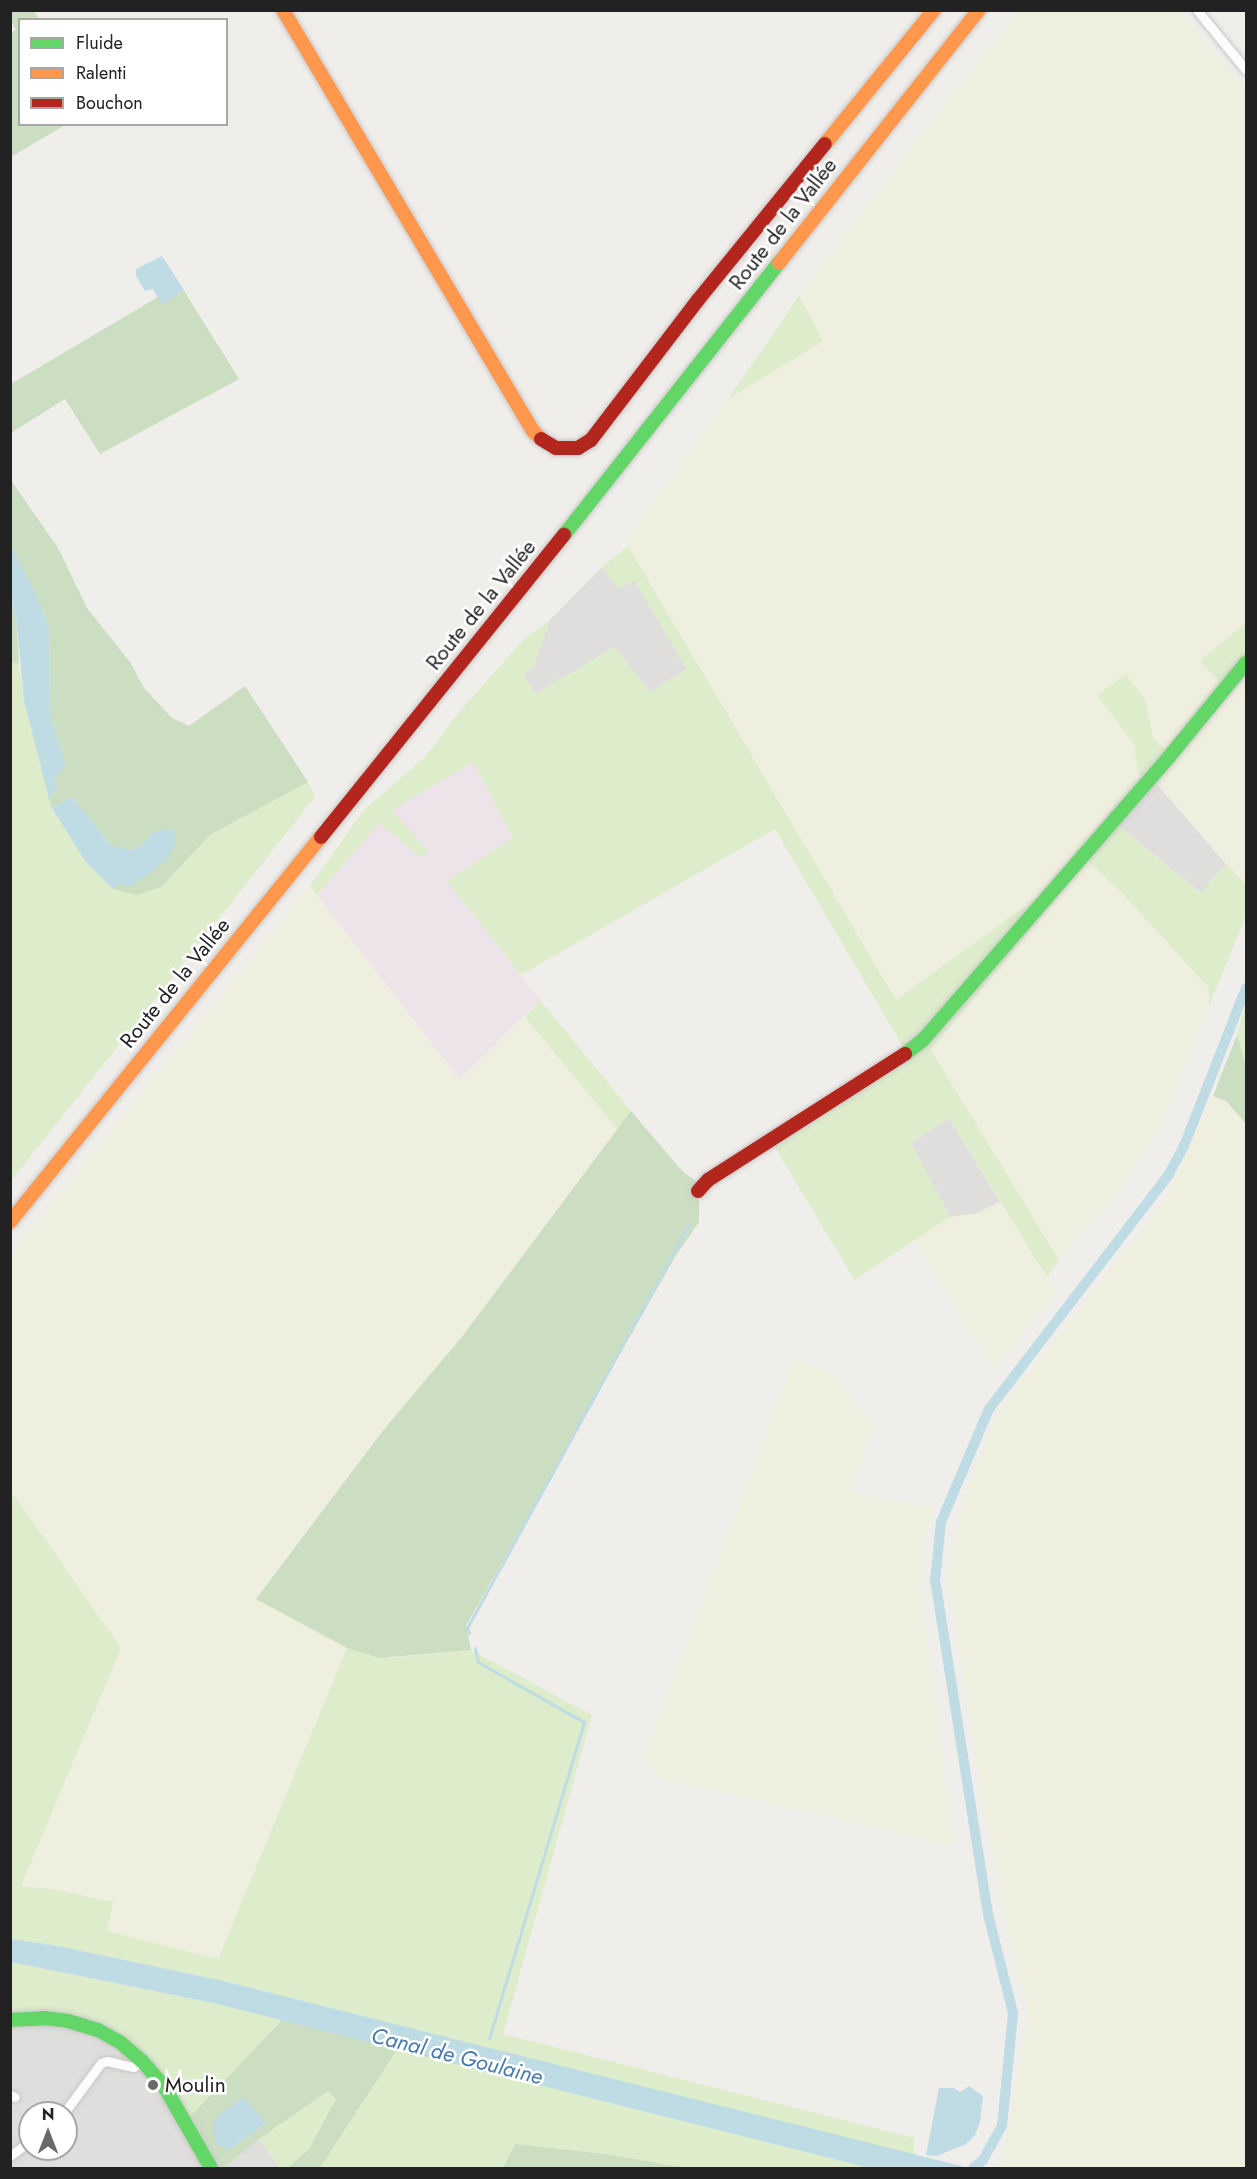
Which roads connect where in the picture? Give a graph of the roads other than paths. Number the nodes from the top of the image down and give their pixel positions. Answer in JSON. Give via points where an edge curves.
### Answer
{"nodes":[{"id":1,"x":283,"y":10,"type":"edge"},
{"id":2,"x":934,"y":10,"type":"edge"},
{"id":3,"x":980,"y":10,"type":"edge"},
{"id":4,"x":1197,"y":10,"type":"edge"},
{"id":5,"x":1246,"y":70,"type":"edge"},
{"id":6,"x":1246,"y":663,"type":"edge"},
{"id":7,"x":698,"y":1191,"type":"dead end"},
{"id":8,"x":10,"y":1222,"type":"edge"},
{"id":9,"x":10,"y":2020,"type":"edge"},
{"id":10,"x":142,"y":2061,"type":"junction"},
{"id":11,"x":73,"y":2101,"type":"edge"},
{"id":12,"x":211,"y":2169,"type":"edge"}],
"edges":[{"from":1,"to":2,"type":"street","via":[[533,431],[556,448],[578,448],[591,440],[698,300]]},
{"from":3,"to":8,"type":"street","name":"Route de la Vallée"},
{"from":4,"to":5,"type":"street"},
{"from":6,"to":7,"type":"street","via":[[923,1040],[708,1180]]},
{"from":9,"to":10,"type":"street","via":[[58,2019],[84,2025],[110,2036]]},
{"from":10,"to":11,"type":"street","via":[[133,2067],[101,2063]]},
{"from":10,"to":12,"type":"street","via":[[167,2091]]}]}
